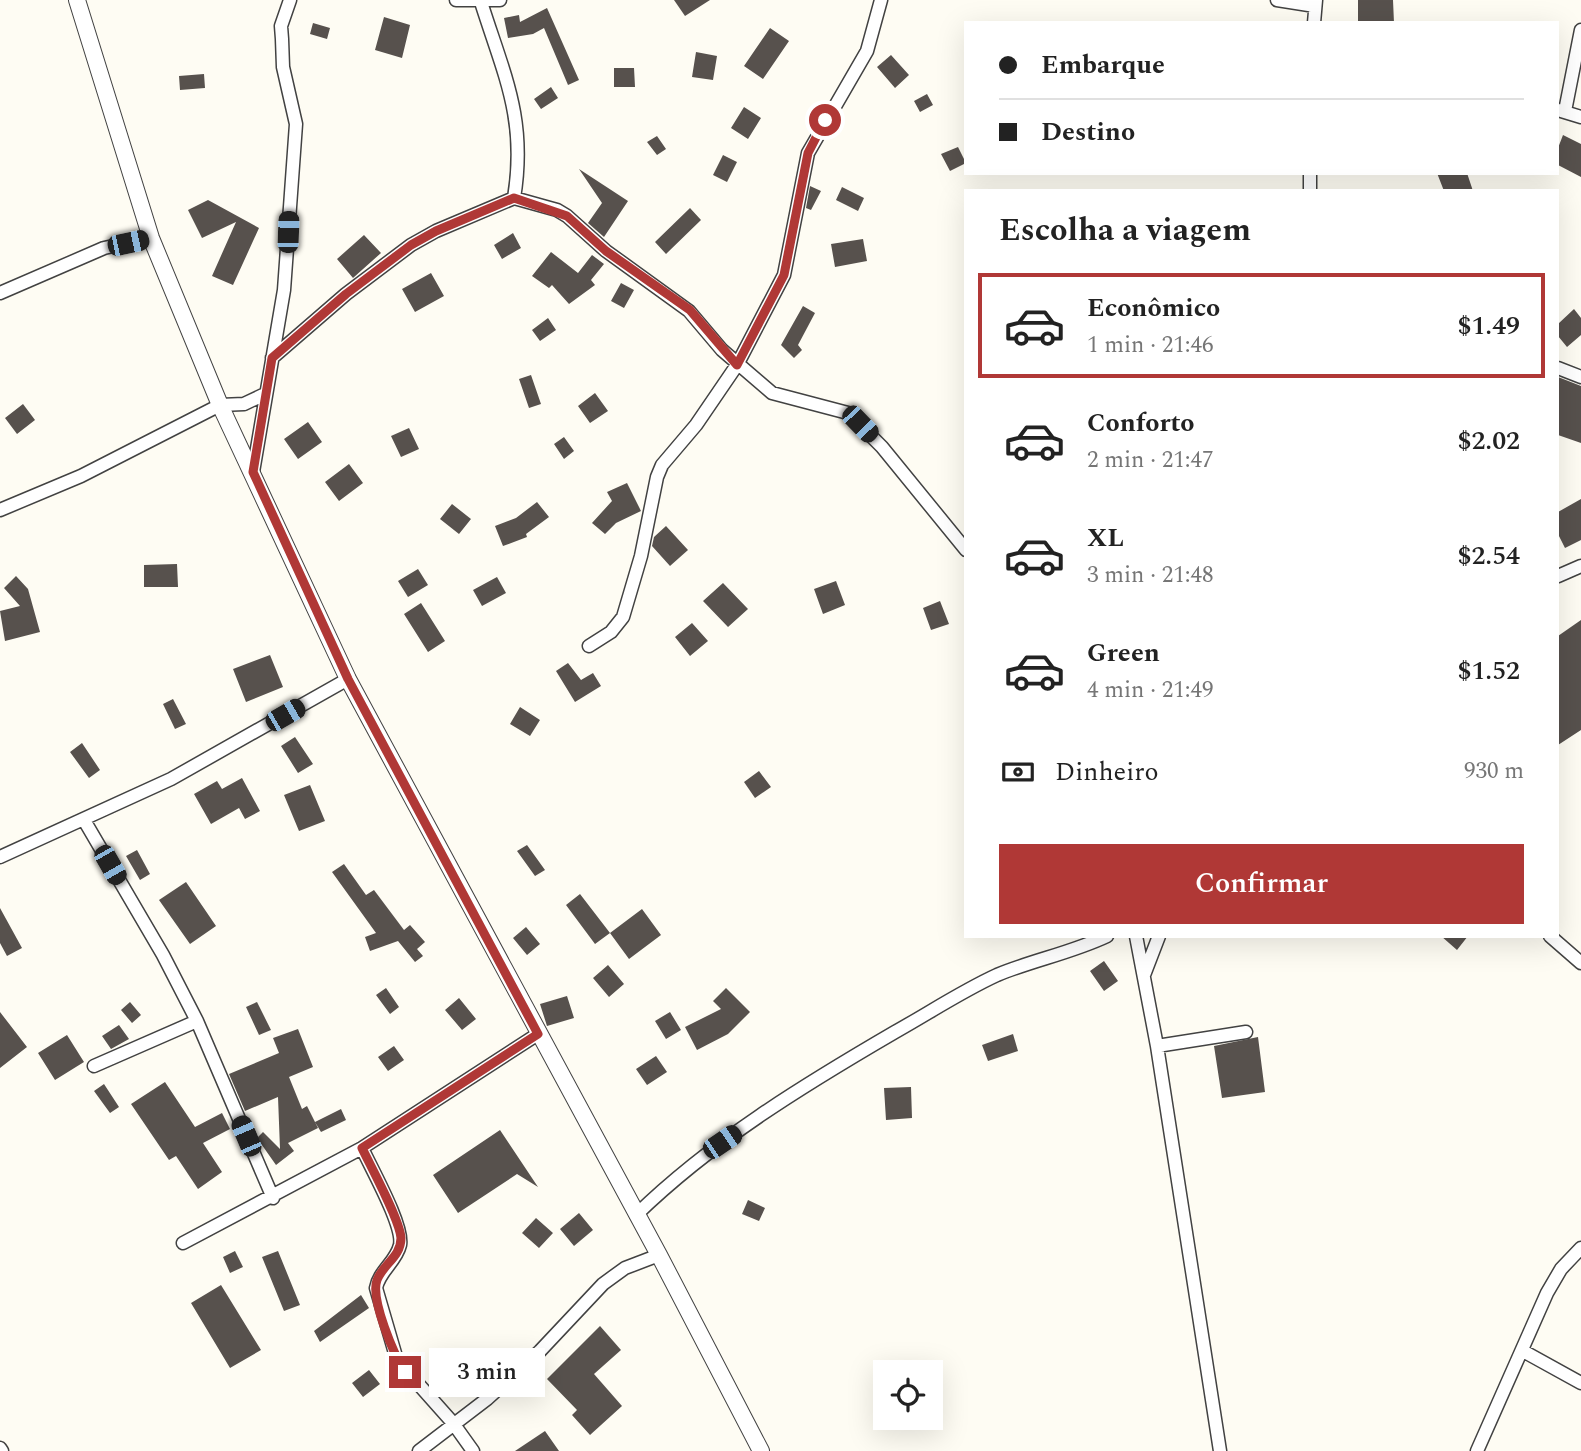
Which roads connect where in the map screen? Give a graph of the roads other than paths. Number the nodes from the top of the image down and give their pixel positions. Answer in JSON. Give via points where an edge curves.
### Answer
{"nodes":[{"id":1,"x":77,"y":0,"type":"edge"},
{"id":2,"x":290,"y":0,"type":"edge"},
{"id":3,"x":456,"y":0,"type":"edge"},
{"id":4,"x":500,"y":0,"type":"edge"},
{"id":5,"x":881,"y":0,"type":"edge"},
{"id":6,"x":1277,"y":0,"type":"edge"},
{"id":7,"x":481,"y":2,"type":"junction"},
{"id":8,"x":1315,"y":3,"type":"edge"},
{"id":9,"x":1314,"y":21,"type":"edge"},
{"id":10,"x":1581,"y":30,"type":"edge"},
{"id":11,"x":1561,"y":110,"type":"edge"},
{"id":12,"x":1581,"y":117,"type":"edge"},
{"id":13,"x":514,"y":198,"type":"junction"},
{"id":14,"x":151,"y":238,"type":"junction"},
{"id":15,"x":0,"y":293,"type":"edge"},
{"id":16,"x":272,"y":358,"type":"junction"},
{"id":17,"x":737,"y":365,"type":"junction"},
{"id":18,"x":1559,"y":368,"type":"edge"},
{"id":19,"x":1581,"y":377,"type":"edge"},
{"id":20,"x":265,"y":394,"type":"junction"},
{"id":21,"x":220,"y":405,"type":"junction"},
{"id":22,"x":253,"y":472,"type":"junction"},
{"id":23,"x":0,"y":510,"type":"edge"},
{"id":24,"x":964,"y":548,"type":"edge"},
{"id":25,"x":1581,"y":566,"type":"edge"},
{"id":26,"x":1559,"y":576,"type":"edge"},
{"id":27,"x":589,"y":646,"type":"dead end"},
{"id":28,"x":348,"y":679,"type":"junction"},
{"id":29,"x":84,"y":820,"type":"junction"},
{"id":30,"x":0,"y":856,"type":"edge"},
{"id":31,"x":1103,"y":938,"type":"edge"},
{"id":32,"x":1136,"y":938,"type":"edge"},
{"id":33,"x":1157,"y":938,"type":"edge"},
{"id":34,"x":1552,"y":938,"type":"edge"},
{"id":35,"x":1581,"y":963,"type":"edge"},
{"id":36,"x":1143,"y":977,"type":"junction"},
{"id":37,"x":197,"y":1021,"type":"junction"},
{"id":38,"x":1246,"y":1032,"type":"dead end"},
{"id":39,"x":538,"y":1034,"type":"junction"},
{"id":40,"x":1157,"y":1046,"type":"junction"},
{"id":41,"x":94,"y":1066,"type":"dead end"},
{"id":42,"x":362,"y":1148,"type":"junction"},
{"id":43,"x":273,"y":1198,"type":"junction"},
{"id":44,"x":636,"y":1215,"type":"junction"},
{"id":45,"x":183,"y":1243,"type":"dead end"},
{"id":46,"x":1581,"y":1248,"type":"edge"},
{"id":47,"x":659,"y":1255,"type":"junction"},
{"id":48,"x":1523,"y":1351,"type":"junction"},
{"id":49,"x":1581,"y":1383,"type":"edge"},
{"id":50,"x":453,"y":1423,"type":"junction"},
{"id":51,"x":419,"y":1451,"type":"edge"},
{"id":52,"x":473,"y":1451,"type":"edge"},
{"id":53,"x":761,"y":1451,"type":"edge"},
{"id":54,"x":1220,"y":1451,"type":"edge"},
{"id":55,"x":1477,"y":1451,"type":"edge"}],
"edges":[{"from":1,"to":14,"type":"street"},
{"from":2,"to":16,"type":"street","via":[[281,26],[296,124],[284,290]]},
{"from":3,"to":7,"type":"street"},
{"from":4,"to":7,"type":"street"},
{"from":5,"to":17,"type":"street","via":[[867,51],[808,153],[784,275]]},
{"from":6,"to":8,"type":"street"},
{"from":7,"to":13,"type":"street","via":[[517,113],[520,163]]},
{"from":8,"to":9,"type":"street"},
{"from":10,"to":11,"type":"street"},
{"from":11,"to":12,"type":"street"},
{"from":13,"to":16,"type":"street","via":[[411,245]]},
{"from":13,"to":17,"type":"street","via":[[567,216],[606,251],[690,310]]},
{"from":14,"to":15,"type":"street","via":[[104,248]]},
{"from":14,"to":21,"type":"street"},
{"from":16,"to":20,"type":"street"},
{"from":17,"to":24,"type":"street","via":[[772,393],[848,413],[882,447]]},
{"from":17,"to":27,"type":"street","via":[[662,465],[623,617],[611,632]]},
{"from":18,"to":19,"type":"street"},
{"from":20,"to":21,"type":"street","via":[[243,404]]},
{"from":20,"to":22,"type":"street"},
{"from":21,"to":22,"type":"street"},
{"from":21,"to":23,"type":"street","via":[[81,476]]},
{"from":22,"to":28,"type":"street"},
{"from":25,"to":26,"type":"street"},
{"from":28,"to":29,"type":"street","via":[[222,752]]},
{"from":28,"to":39,"type":"street"},
{"from":29,"to":30,"type":"street"},
{"from":29,"to":37,"type":"street"},
{"from":31,"to":44,"type":"street","via":[[998,975],[871,1046],[722,1142]]},
{"from":32,"to":36,"type":"street"},
{"from":33,"to":36,"type":"street"},
{"from":34,"to":35,"type":"street"},
{"from":36,"to":40,"type":"street"},
{"from":37,"to":41,"type":"street"},
{"from":37,"to":43,"type":"street"},
{"from":38,"to":40,"type":"street"},
{"from":39,"to":42,"type":"street"},
{"from":39,"to":44,"type":"street"},
{"from":40,"to":54,"type":"street"},
{"from":42,"to":43,"type":"street"},
{"from":42,"to":50,"type":"street","via":[[401,1233],[396,1255],[377,1279],[385,1325],[397,1360]]},
{"from":43,"to":45,"type":"street"},
{"from":44,"to":47,"type":"street"},
{"from":46,"to":48,"type":"street","via":[[1547,1293]]},
{"from":47,"to":50,"type":"street","via":[[625,1268],[603,1284],[540,1351]]},
{"from":47,"to":53,"type":"street"},
{"from":48,"to":49,"type":"street"},
{"from":48,"to":55,"type":"street"},
{"from":50,"to":51,"type":"street"},
{"from":50,"to":52,"type":"street"}]}
